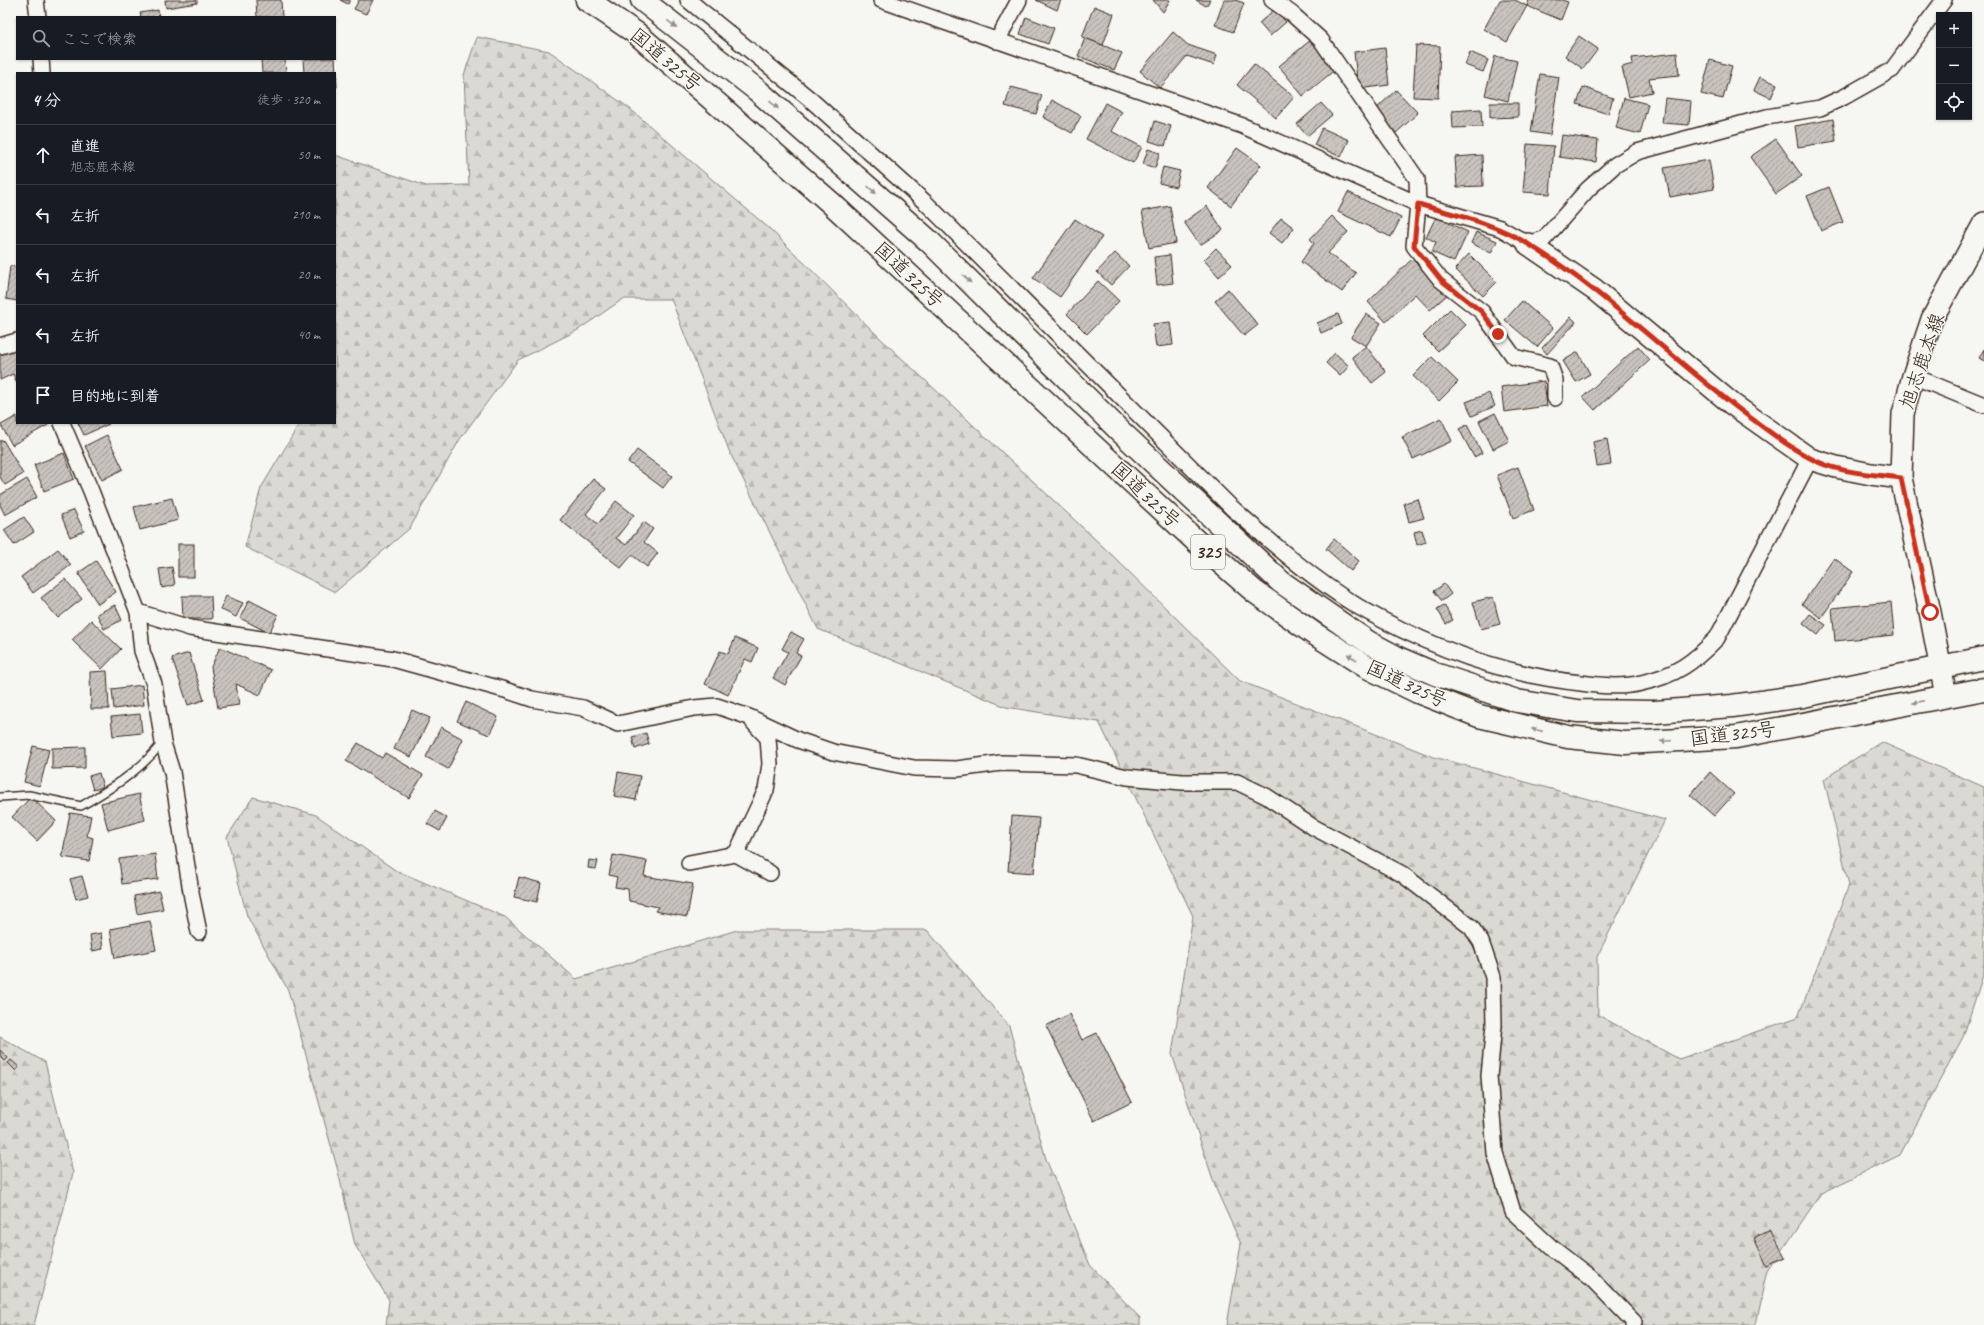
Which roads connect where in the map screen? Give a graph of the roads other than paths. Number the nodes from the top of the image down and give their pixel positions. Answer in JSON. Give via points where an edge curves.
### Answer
{"nodes":[{"id":1,"x":36,"y":0,"type":"edge"},
{"id":2,"x":588,"y":0,"type":"edge"},
{"id":3,"x":642,"y":0,"type":"edge"},
{"id":4,"x":688,"y":0,"type":"edge"},
{"id":5,"x":881,"y":0,"type":"edge"},
{"id":6,"x":1019,"y":0,"type":"edge"},
{"id":7,"x":1272,"y":0,"type":"edge"},
{"id":8,"x":1944,"y":0,"type":"edge"},
{"id":9,"x":38,"y":16,"type":"edge"},
{"id":10,"x":998,"y":42,"type":"junction"},
{"id":11,"x":41,"y":60,"type":"edge"},
{"id":12,"x":42,"y":72,"type":"edge"},
{"id":13,"x":1418,"y":204,"type":"junction"},
{"id":14,"x":1984,"y":223,"type":"edge"},
{"id":15,"x":1528,"y":244,"type":"junction"},
{"id":16,"x":16,"y":341,"type":"edge"},
{"id":17,"x":0,"y":346,"type":"edge"},
{"id":18,"x":1913,"y":376,"type":"junction"},
{"id":19,"x":1555,"y":398,"type":"dead end"},
{"id":20,"x":1984,"y":405,"type":"edge"},
{"id":21,"x":62,"y":424,"type":"edge"},
{"id":22,"x":1810,"y":459,"type":"junction"},
{"id":23,"x":1901,"y":478,"type":"junction"},
{"id":24,"x":138,"y":612,"type":"junction"},
{"id":25,"x":1984,"y":658,"type":"edge"},
{"id":26,"x":1940,"y":667,"type":"junction"},
{"id":27,"x":1984,"y":689,"type":"edge"},
{"id":28,"x":1946,"y":696,"type":"junction"},
{"id":29,"x":749,"y":718,"type":"junction"},
{"id":30,"x":163,"y":743,"type":"junction"},
{"id":31,"x":0,"y":797,"type":"edge"},
{"id":32,"x":736,"y":854,"type":"junction"},
{"id":33,"x":689,"y":864,"type":"dead end"},
{"id":34,"x":770,"y":872,"type":"dead end"},
{"id":35,"x":199,"y":932,"type":"dead end"},
{"id":36,"x":1633,"y":1325,"type":"edge"}],
"edges":[{"from":1,"to":9,"type":"street"},
{"from":28,"to":2,"type":"highway","name":"国道325号","number":"325","one_way":true,"via":[[1736,737],[1625,743],[1568,737],[1479,716],[1418,692],[1364,666],[1249,587],[1190,536],[831,203],[636,33]]},
{"from":3,"to":26,"type":"highway","name":"国道325号","number":"325","one_way":true,"via":[[757,90],[929,241],[1118,430],[1281,582],[1368,642],[1398,658],[1435,674],[1517,701],[1577,711],[1655,712],[1732,706],[1803,696]]},
{"from":4,"to":22,"type":"street","via":[[811,100],[926,203],[1231,507],[1270,541],[1312,575],[1357,605],[1453,652],[1504,668],[1561,681],[1606,686],[1640,684],[1670,674],[1698,658],[1717,638]]},
{"from":5,"to":10,"type":"street"},
{"from":6,"to":10,"type":"street"},
{"from":7,"to":13,"type":"street","via":[[1321,40],[1417,179]]},
{"from":8,"to":15,"type":"street","via":[[1892,70],[1820,108],[1767,117],[1637,152],[1615,165],[1588,189],[1544,239]]},
{"from":10,"to":13,"type":"street","via":[[1243,126]]},
{"from":11,"to":12,"type":"street"},
{"from":13,"to":15,"type":"street","via":[[1500,228]]},
{"from":13,"to":19,"type":"street","via":[[1414,246],[1441,280],[1482,312],[1514,357],[1550,366],[1555,380]]},
{"from":14,"to":18,"type":"main road","name":"旭志鹿本線","via":[[1932,319]]},
{"from":15,"to":22,"type":"main road","via":[[1595,290],[1732,404]]},
{"from":16,"to":17,"type":"street"},
{"from":18,"to":20,"type":"street"},
{"from":18,"to":23,"type":"main road","name":"旭志鹿本線","via":[[1903,414]]},
{"from":21,"to":24,"type":"street"},
{"from":22,"to":23,"type":"main road","via":[[1836,467]]},
{"from":23,"to":26,"type":"main road","name":"旭志鹿本線"},
{"from":24,"to":29,"type":"street","via":[[190,628],[394,659],[532,699],[583,708],[618,724],[694,708],[716,706]]},
{"from":24,"to":30,"type":"street","via":[[142,651],[154,684]]},
{"from":25,"to":26,"type":"highway","name":"国道325号","number":"325"},
{"from":26,"to":28,"type":"main road","name":"旭志鹿本線"},
{"from":27,"to":28,"type":"highway","name":"国道325号","number":"325"},
{"from":29,"to":32,"type":"street","via":[[768,738],[770,764],[766,790]]},
{"from":29,"to":36,"type":"street","via":[[798,740],[834,752],[914,768],[957,769],[1001,763],[1076,766],[1127,777],[1182,782],[1237,782],[1266,796],[1313,827],[1402,874],[1471,927],[1481,942],[1493,977],[1494,1025],[1489,1076],[1495,1154],[1513,1212],[1591,1278],[1634,1322]]},
{"from":30,"to":31,"type":"lane","via":[[150,758],[119,784],[81,806],[29,795]]},
{"from":30,"to":35,"type":"street","via":[[172,772]]},
{"from":32,"to":33,"type":"street"},
{"from":32,"to":34,"type":"street"}]}
